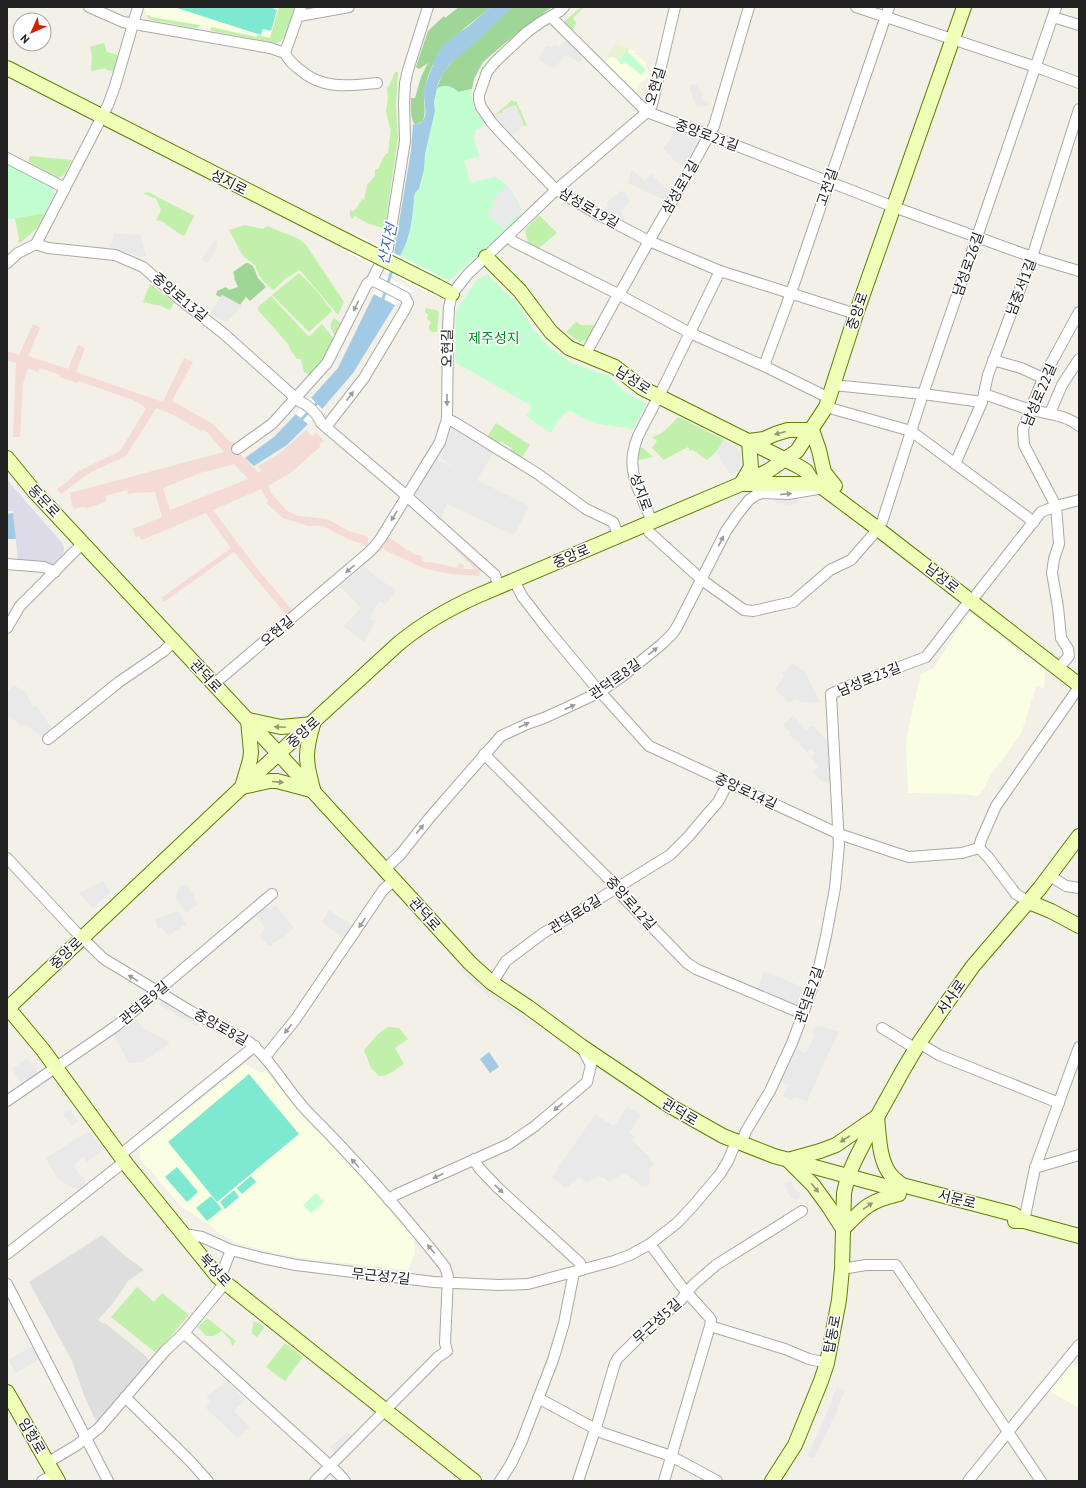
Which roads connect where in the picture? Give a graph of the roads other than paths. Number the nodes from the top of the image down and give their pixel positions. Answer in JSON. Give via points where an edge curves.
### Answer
{"nodes":[{"id":1,"x":89,"y":7,"type":"edge"},
{"id":2,"x":138,"y":7,"type":"edge"},
{"id":3,"x":348,"y":7,"type":"edge"},
{"id":4,"x":428,"y":7,"type":"edge"},
{"id":5,"x":564,"y":7,"type":"edge"},
{"id":6,"x":675,"y":7,"type":"edge"},
{"id":7,"x":749,"y":7,"type":"edge"},
{"id":8,"x":856,"y":7,"type":"edge"},
{"id":9,"x":889,"y":7,"type":"edge"},
{"id":10,"x":964,"y":7,"type":"edge"},
{"id":11,"x":1056,"y":7,"type":"edge"},
{"id":12,"x":300,"y":12,"type":"edge"},
{"id":13,"x":551,"y":17,"type":"junction"},
{"id":14,"x":886,"y":17,"type":"junction"},
{"id":15,"x":1053,"y":17,"type":"junction"},
{"id":16,"x":133,"y":24,"type":"junction"},
{"id":17,"x":1079,"y":25,"type":"edge"},
{"id":18,"x":953,"y":39,"type":"junction"},
{"id":19,"x":285,"y":53,"type":"junction"},
{"id":20,"x":1036,"y":67,"type":"junction"},
{"id":21,"x":7,"y":68,"type":"edge"},
{"id":22,"x":377,"y":83,"type":"dead end"},
{"id":23,"x":1079,"y":83,"type":"edge"},
{"id":24,"x":1079,"y":109,"type":"edge"},
{"id":25,"x":647,"y":112,"type":"junction"},
{"id":26,"x":102,"y":116,"type":"junction"},
{"id":27,"x":709,"y":135,"type":"junction"},
{"id":28,"x":7,"y":158,"type":"edge"},
{"id":29,"x":829,"y":182,"type":"junction"},
{"id":30,"x":65,"y":188,"type":"junction"},
{"id":31,"x":556,"y":190,"type":"junction"},
{"id":32,"x":894,"y":207,"type":"junction"},
{"id":33,"x":508,"y":236,"type":"junction"},
{"id":34,"x":977,"y":236,"type":"junction"},
{"id":35,"x":649,"y":241,"type":"junction"},
{"id":36,"x":36,"y":244,"type":"junction"},
{"id":37,"x":486,"y":257,"type":"junction"},
{"id":38,"x":1032,"y":257,"type":"junction"},
{"id":39,"x":7,"y":263,"type":"edge"},
{"id":40,"x":720,"y":271,"type":"junction"},
{"id":41,"x":1079,"y":271,"type":"edge"},
{"id":42,"x":376,"y":282,"type":"junction"},
{"id":43,"x":791,"y":293,"type":"junction"},
{"id":44,"x":452,"y":294,"type":"junction"},
{"id":45,"x":619,"y":295,"type":"junction"},
{"id":46,"x":1079,"y":312,"type":"edge"},
{"id":47,"x":856,"y":314,"type":"junction"},
{"id":48,"x":690,"y":333,"type":"junction"},
{"id":49,"x":585,"y":355,"type":"junction"},
{"id":50,"x":1079,"y":359,"type":"edge"},
{"id":51,"x":993,"y":360,"type":"junction"},
{"id":52,"x":764,"y":366,"type":"junction"},
{"id":53,"x":1043,"y":378,"type":"junction"},
{"id":54,"x":923,"y":394,"type":"junction"},
{"id":55,"x":659,"y":396,"type":"junction"},
{"id":56,"x":829,"y":397,"type":"junction"},
{"id":57,"x":983,"y":398,"type":"junction"},
{"id":58,"x":300,"y":403,"type":"junction"},
{"id":59,"x":1031,"y":410,"type":"junction"},
{"id":60,"x":1050,"y":413,"type":"junction"},
{"id":61,"x":447,"y":419,"type":"junction"},
{"id":62,"x":319,"y":421,"type":"junction"},
{"id":63,"x":1079,"y":426,"type":"edge"},
{"id":64,"x":812,"y":430,"type":"junction"},
{"id":65,"x":911,"y":431,"type":"junction"},
{"id":66,"x":749,"y":441,"type":"junction"},
{"id":67,"x":237,"y":449,"type":"dead end"},
{"id":68,"x":7,"y":458,"type":"edge"},
{"id":69,"x":785,"y":459,"type":"junction"},
{"id":70,"x":955,"y":464,"type":"junction"},
{"id":71,"x":741,"y":484,"type":"junction"},
{"id":72,"x":826,"y":486,"type":"junction"},
{"id":73,"x":406,"y":496,"type":"junction"},
{"id":74,"x":1079,"y":500,"type":"edge"},
{"id":75,"x":1056,"y":506,"type":"junction"},
{"id":76,"x":1034,"y":522,"type":"junction"},
{"id":77,"x":649,"y":523,"type":"junction"},
{"id":78,"x":880,"y":525,"type":"junction"},
{"id":79,"x":619,"y":536,"type":"junction"},
{"id":80,"x":83,"y":543,"type":"junction"},
{"id":81,"x":7,"y":564,"type":"edge"},
{"id":82,"x":55,"y":572,"type":"junction"},
{"id":83,"x":514,"y":580,"type":"junction"},
{"id":84,"x":702,"y":580,"type":"junction"},
{"id":85,"x":499,"y":587,"type":"junction"},
{"id":86,"x":973,"y":598,"type":"junction"},
{"id":87,"x":7,"y":628,"type":"edge"},
{"id":88,"x":174,"y":641,"type":"junction"},
{"id":89,"x":1063,"y":662,"type":"junction"},
{"id":90,"x":1079,"y":675,"type":"edge"},
{"id":91,"x":214,"y":684,"type":"junction"},
{"id":92,"x":1079,"y":686,"type":"edge"},
{"id":93,"x":600,"y":692,"type":"junction"},
{"id":94,"x":248,"y":720,"type":"junction"},
{"id":95,"x":313,"y":724,"type":"junction"},
{"id":96,"x":48,"y":739,"type":"dead end"},
{"id":97,"x":279,"y":754,"type":"junction"},
{"id":98,"x":484,"y":754,"type":"junction"},
{"id":99,"x":728,"y":783,"type":"junction"},
{"id":100,"x":242,"y":787,"type":"junction"},
{"id":101,"x":313,"y":791,"type":"junction"},
{"id":102,"x":839,"y":834,"type":"junction"},
{"id":103,"x":1079,"y":836,"type":"edge"},
{"id":104,"x":979,"y":848,"type":"junction"},
{"id":105,"x":7,"y":858,"type":"edge"},
{"id":106,"x":385,"y":869,"type":"junction"},
{"id":107,"x":1050,"y":876,"type":"junction"},
{"id":108,"x":394,"y":880,"type":"junction"},
{"id":109,"x":616,"y":887,"type":"junction"},
{"id":110,"x":1079,"y":888,"type":"edge"},
{"id":111,"x":272,"y":894,"type":"dead end"},
{"id":112,"x":1029,"y":902,"type":"junction"},
{"id":113,"x":1052,"y":911,"type":"junction"},
{"id":114,"x":1079,"y":917,"type":"edge"},
{"id":115,"x":1079,"y":926,"type":"edge"},
{"id":116,"x":82,"y":938,"type":"junction"},
{"id":117,"x":492,"y":983,"type":"junction"},
{"id":118,"x":157,"y":992,"type":"junction"},
{"id":119,"x":8,"y":1009,"type":"edge"},
{"id":120,"x":803,"y":1014,"type":"junction"},
{"id":121,"x":882,"y":1028,"type":"dead end"},
{"id":122,"x":254,"y":1046,"type":"junction"},
{"id":123,"x":581,"y":1046,"type":"junction"},
{"id":124,"x":918,"y":1046,"type":"junction"},
{"id":125,"x":1079,"y":1047,"type":"edge"},
{"id":126,"x":265,"y":1057,"type":"junction"},
{"id":127,"x":56,"y":1067,"type":"junction"},
{"id":128,"x":7,"y":1101,"type":"edge"},
{"id":129,"x":1059,"y":1102,"type":"junction"},
{"id":130,"x":876,"y":1117,"type":"junction"},
{"id":131,"x":738,"y":1143,"type":"junction"},
{"id":132,"x":1079,"y":1155,"type":"edge"},
{"id":133,"x":122,"y":1159,"type":"junction"},
{"id":134,"x":474,"y":1159,"type":"junction"},
{"id":135,"x":788,"y":1160,"type":"junction"},
{"id":136,"x":1035,"y":1168,"type":"junction"},
{"id":137,"x":848,"y":1176,"type":"junction"},
{"id":138,"x":896,"y":1189,"type":"junction"},
{"id":139,"x":390,"y":1200,"type":"junction"},
{"id":140,"x":802,"y":1211,"type":"dead end"},
{"id":141,"x":1024,"y":1221,"type":"junction"},
{"id":142,"x":842,"y":1229,"type":"junction"},
{"id":143,"x":184,"y":1234,"type":"junction"},
{"id":144,"x":1079,"y":1236,"type":"edge"},
{"id":145,"x":650,"y":1244,"type":"junction"},
{"id":146,"x":231,"y":1250,"type":"junction"},
{"id":147,"x":7,"y":1254,"type":"edge"},
{"id":148,"x":842,"y":1269,"type":"junction"},
{"id":149,"x":578,"y":1271,"type":"junction"},
{"id":150,"x":222,"y":1280,"type":"junction"},
{"id":151,"x":448,"y":1282,"type":"junction"},
{"id":152,"x":7,"y":1284,"type":"edge"},
{"id":153,"x":688,"y":1293,"type":"junction"},
{"id":154,"x":710,"y":1326,"type":"junction"},
{"id":155,"x":184,"y":1333,"type":"junction"},
{"id":156,"x":1079,"y":1345,"type":"edge"},
{"id":157,"x":827,"y":1363,"type":"junction"},
{"id":158,"x":7,"y":1392,"type":"edge"},
{"id":159,"x":125,"y":1397,"type":"junction"},
{"id":160,"x":538,"y":1398,"type":"junction"},
{"id":161,"x":385,"y":1410,"type":"junction"},
{"id":162,"x":596,"y":1429,"type":"junction"},
{"id":163,"x":1008,"y":1432,"type":"junction"},
{"id":164,"x":86,"y":1439,"type":"junction"},
{"id":165,"x":671,"y":1456,"type":"junction"},
{"id":166,"x":330,"y":1466,"type":"junction"},
{"id":167,"x":50,"y":1475,"type":"edge"},
{"id":168,"x":108,"y":1481,"type":"edge"},
{"id":169,"x":208,"y":1481,"type":"edge"},
{"id":170,"x":315,"y":1481,"type":"edge"},
{"id":171,"x":345,"y":1481,"type":"edge"},
{"id":172,"x":474,"y":1481,"type":"edge"},
{"id":173,"x":500,"y":1481,"type":"edge"},
{"id":174,"x":578,"y":1481,"type":"edge"},
{"id":175,"x":664,"y":1481,"type":"edge"},
{"id":176,"x":717,"y":1481,"type":"edge"},
{"id":177,"x":772,"y":1481,"type":"edge"},
{"id":178,"x":968,"y":1481,"type":"edge"},
{"id":179,"x":1040,"y":1481,"type":"edge"}],
"edges":[{"from":1,"to":16,"type":"street","via":[[114,19]]},
{"from":2,"to":16,"type":"street"},
{"from":3,"to":12,"type":"street"},
{"from":4,"to":42,"type":"street","via":[[405,83],[405,141],[388,248]]},
{"from":5,"to":13,"type":"street","name":"삼성로19길"},
{"from":6,"to":25,"type":"street","name":"오현길","via":[[652,105]]},
{"from":7,"to":27,"type":"street","name":"삼성로1길","via":[[714,126]]},
{"from":8,"to":14,"type":"street"},
{"from":9,"to":14,"type":"street","name":"고전길"},
{"from":10,"to":18,"type":"main road","name":"중앙로"},
{"from":11,"to":15,"type":"street","name":"남성로26길"},
{"from":12,"to":19,"type":"street"},
{"from":13,"to":25,"type":"street","name":"중앙로21길"},
{"from":13,"to":31,"type":"street","name":"삼성로19길","via":[[527,32],[495,62],[487,72],[479,95],[481,107],[496,128]]},
{"from":14,"to":18,"type":"street"},
{"from":14,"to":29,"type":"street","name":"고전길"},
{"from":15,"to":17,"type":"street"},
{"from":15,"to":20,"type":"street","name":"남성로26길"},
{"from":16,"to":19,"type":"street","via":[[270,48]]},
{"from":16,"to":26,"type":"street","via":[[112,93]]},
{"from":18,"to":20,"type":"street"},
{"from":18,"to":32,"type":"main road","name":"중앙로"},
{"from":19,"to":22,"type":"street","via":[[302,72],[329,85]]},
{"from":20,"to":23,"type":"street"},
{"from":20,"to":34,"type":"street","name":"남성로26길"},
{"from":21,"to":26,"type":"main road","name":"성지로"},
{"from":24,"to":38,"type":"street","name":"남중서1길"},
{"from":25,"to":27,"type":"street","name":"중앙로21길"},
{"from":25,"to":31,"type":"street","name":"오현길"},
{"from":26,"to":30,"type":"street"},
{"from":26,"to":44,"type":"main road","name":"성지로","bridge":true},
{"from":27,"to":29,"type":"street","name":"중앙로21길"},
{"from":27,"to":35,"type":"street","name":"삼성로1길"},
{"from":28,"to":30,"type":"street"},
{"from":29,"to":32,"type":"street","name":"중앙로21길"},
{"from":29,"to":43,"type":"street","name":"고전길"},
{"from":30,"to":36,"type":"street"},
{"from":31,"to":33,"type":"street","name":"오현길"},
{"from":31,"to":35,"type":"street","name":"삼성로19길"},
{"from":32,"to":34,"type":"street","name":"중앙로21길"},
{"from":32,"to":47,"type":"main road","name":"중앙로"},
{"from":33,"to":37,"type":"street","name":"오현길"},
{"from":33,"to":45,"type":"street","via":[[514,242]]},
{"from":34,"to":38,"type":"street","name":"중앙로21길"},
{"from":34,"to":54,"type":"street","name":"남성로26길"},
{"from":35,"to":40,"type":"street","name":"삼성로19길"},
{"from":35,"to":45,"type":"street","name":"삼성로1길"},
{"from":36,"to":39,"type":"street","via":[[18,253]]},
{"from":36,"to":58,"type":"street","name":"중앙로13길","via":[[48,248],[115,255],[143,267],[223,333]]},
{"from":37,"to":44,"type":"street","name":"오현길"},
{"from":37,"to":49,"type":"main road","name":"남성로","via":[[520,291],[557,338],[569,348]]},
{"from":38,"to":41,"type":"street","name":"중앙로21길"},
{"from":38,"to":51,"type":"street","name":"남중서1길"},
{"from":40,"to":43,"type":"street","name":"삼성로19길"},
{"from":40,"to":48,"type":"street","name":"성지로"},
{"from":42,"to":58,"type":"street","one_way":true,"via":[[367,284],[327,364]]},
{"from":62,"to":42,"type":"street","one_way":true,"via":[[364,378],[408,303],[405,297]]},
{"from":43,"to":47,"type":"street","name":"삼성로19길"},
{"from":43,"to":52,"type":"street","name":"고전길"},
{"from":44,"to":61,"type":"street","name":"오현길","one_way":true,"via":[[448,322]]},
{"from":45,"to":48,"type":"street"},
{"from":45,"to":49,"type":"street","name":"삼성로1길"},
{"from":46,"to":53,"type":"street","name":"남성로22길"},
{"from":47,"to":56,"type":"main road","name":"중앙로"},
{"from":48,"to":52,"type":"street"},
{"from":48,"to":55,"type":"street","name":"성지로"},
{"from":49,"to":55,"type":"main road","name":"남성로","via":[[615,367],[637,385]]},
{"from":50,"to":60,"type":"street","via":[[1062,385]]},
{"from":51,"to":53,"type":"street"},
{"from":51,"to":57,"type":"street","name":"남중서1길"},
{"from":52,"to":56,"type":"street"},
{"from":53,"to":59,"type":"street","name":"남성로22길"},
{"from":54,"to":56,"type":"street"},
{"from":54,"to":57,"type":"street"},
{"from":54,"to":65,"type":"street","name":"남성로26길"},
{"from":55,"to":66,"type":"main road","name":"남성로"},
{"from":55,"to":77,"type":"street","name":"성지로","via":[[638,436],[632,464]]},
{"from":56,"to":64,"type":"main road","name":"중앙로"},
{"from":56,"to":65,"type":"street"},
{"from":57,"to":59,"type":"street"},
{"from":57,"to":70,"type":"street","name":"남중서1길"},
{"from":58,"to":62,"type":"street","name":"중앙로13길"},
{"from":58,"to":67,"type":"street"},
{"from":59,"to":60,"type":"street"},
{"from":59,"to":75,"type":"street","name":"남성로22길","via":[[1023,429],[1024,446]]},
{"from":60,"to":63,"type":"street","via":[[1073,421]]},
{"from":61,"to":73,"type":"street","name":"오현길","via":[[441,440]]},
{"from":61,"to":79,"type":"street","via":[[538,474],[586,509],[613,522]]},
{"from":62,"to":73,"type":"street"},
{"from":64,"to":66,"type":"main road","one_way":true,"via":[[788,430],[764,439]]},
{"from":64,"to":69,"type":"main road","name":"중앙로","via":[[797,451]]},
{"from":64,"to":72,"type":"main road"},
{"from":65,"to":70,"type":"street"},
{"from":65,"to":78,"type":"street","name":"남성로26길"},
{"from":66,"to":69,"type":"main road","name":"남성로"},
{"from":66,"to":71,"type":"main road","via":[[751,467]]},
{"from":68,"to":80,"type":"main road","name":"동문로"},
{"from":69,"to":71,"type":"main road","name":"중앙로","via":[[768,471]]},
{"from":69,"to":72,"type":"main road","name":"남성로","via":[[806,471],[815,472]]},
{"from":70,"to":76,"type":"street"},
{"from":71,"to":72,"type":"main road"},
{"from":71,"to":77,"type":"main road","name":"중앙로"},
{"from":72,"to":78,"type":"main road","name":"남성로"},
{"from":84,"to":72,"type":"street","name":"관덕로8길","one_way":true,"via":[[731,522],[749,500],[762,493],[788,494]]},
{"from":73,"to":85,"type":"street","via":[[495,575]]},
{"from":73,"to":91,"type":"street","name":"오현길","one_way":true,"via":[[375,546]]},
{"from":74,"to":75,"type":"street"},
{"from":75,"to":76,"type":"street","via":[[1042,512]]},
{"from":75,"to":89,"type":"street","name":"남성로22길","via":[[1059,544],[1052,573],[1061,638],[1069,656]]},
{"from":76,"to":86,"type":"street"},
{"from":77,"to":79,"type":"main road","name":"중앙로"},
{"from":77,"to":84,"type":"street","via":[[649,532]]},
{"from":78,"to":84,"type":"street","via":[[851,560],[830,570],[793,602],[753,611],[744,610]]},
{"from":78,"to":86,"type":"main road","name":"남성로"},
{"from":79,"to":83,"type":"main road","name":"중앙로"},
{"from":80,"to":82,"type":"street"},
{"from":80,"to":88,"type":"main road","name":"관덕로"},
{"from":81,"to":82,"type":"street","via":[[44,567]]},
{"from":82,"to":87,"type":"street","via":[[20,606]]},
{"from":83,"to":85,"type":"main road","name":"중앙로"},
{"from":83,"to":93,"type":"street","name":"중앙로14길","via":[[526,602]]},
{"from":93,"to":84,"type":"street","name":"관덕로8길","one_way":true,"via":[[668,638],[678,625]]},
{"from":85,"to":95,"type":"main road","name":"중앙로","via":[[421,626],[398,644]]},
{"from":86,"to":89,"type":"main road","name":"남성로"},
{"from":86,"to":92,"type":"main road","name":"남성로"},
{"from":86,"to":102,"type":"street","name":"남성로23길","via":[[926,657],[831,694]]},
{"from":88,"to":91,"type":"main road","name":"관덕로"},
{"from":88,"to":96,"type":"street"},
{"from":89,"to":90,"type":"main road","name":"남성로"},
{"from":91,"to":94,"type":"main road","name":"관덕로"},
{"from":92,"to":104,"type":"street","name":"남성로","via":[[996,806],[980,840]]},
{"from":98,"to":93,"type":"street","name":"관덕로8길","one_way":true,"via":[[501,736]]},
{"from":93,"to":99,"type":"street","name":"중앙로14길","via":[[646,745]]},
{"from":95,"to":94,"type":"main road","one_way":true,"via":[[281,727]]},
{"from":94,"to":97,"type":"main road","name":"관덕로"},
{"from":94,"to":100,"type":"main road","via":[[251,752]]},
{"from":95,"to":97,"type":"main road","name":"중앙로"},
{"from":95,"to":101,"type":"main road","via":[[306,755]]},
{"from":97,"to":100,"type":"main road","name":"중앙로"},
{"from":97,"to":101,"type":"main road","name":"관덕로"},
{"from":106,"to":98,"type":"street","name":"관덕로8길","one_way":true,"via":[[400,855]]},
{"from":98,"to":109,"type":"street","name":"중앙로12길"},
{"from":99,"to":102,"type":"street","name":"중앙로14길"},
{"from":99,"to":109,"type":"street","name":"관덕로6길","via":[[718,802],[679,847],[663,860]]},
{"from":100,"to":101,"type":"main road","one_way":true,"via":[[277,781]]},
{"from":100,"to":116,"type":"main road","name":"중앙로"},
{"from":101,"to":106,"type":"main road","name":"관덕로"},
{"from":102,"to":104,"type":"street","name":"중앙로14길","via":[[909,857],[962,853]]},
{"from":102,"to":120,"type":"street","name":"관덕로2길","via":[[835,888],[826,936],[819,967]]},
{"from":103,"to":107,"type":"main road","name":"서사로"},
{"from":104,"to":112,"type":"street","via":[[1016,894]]},
{"from":105,"to":116,"type":"street","name":"중앙로8길"},
{"from":106,"to":108,"type":"main road","name":"관덕로"},
{"from":107,"to":110,"type":"street","via":[[1061,884]]},
{"from":107,"to":112,"type":"main road","name":"서사로"},
{"from":108,"to":117,"type":"main road","name":"관덕로","via":[[470,963]]},
{"from":108,"to":126,"type":"street","one_way":true,"via":[[383,890],[302,1011]]},
{"from":109,"to":117,"type":"street","name":"관덕로6길","via":[[506,961]]},
{"from":109,"to":120,"type":"street","name":"중앙로12길","via":[[687,963]]},
{"from":111,"to":118,"type":"street","name":"관덕로9길"},
{"from":112,"to":113,"type":"main road"},
{"from":112,"to":124,"type":"main road","name":"서사로","via":[[973,966]]},
{"from":113,"to":114,"type":"main road"},
{"from":113,"to":115,"type":"main road"},
{"from":118,"to":116,"type":"street","name":"중앙로8길","one_way":true,"via":[[104,959]]},
{"from":116,"to":119,"type":"main road","name":"중앙로"},
{"from":117,"to":123,"type":"main road","name":"관덕로"},
{"from":118,"to":122,"type":"street","name":"중앙로8길"},
{"from":118,"to":127,"type":"street","name":"관덕로9길","via":[[116,1026]]},
{"from":119,"to":127,"type":"main road","name":"북성로"},
{"from":120,"to":131,"type":"street","name":"관덕로2길","via":[[770,1091]]},
{"from":121,"to":124,"type":"street"},
{"from":122,"to":126,"type":"street","name":"중앙로8길"},
{"from":122,"to":133,"type":"street"},
{"from":123,"to":131,"type":"main road","name":"관덕로","via":[[670,1106]]},
{"from":123,"to":134,"type":"street","one_way":true,"via":[[590,1065],[587,1082],[518,1139]]},
{"from":124,"to":129,"type":"street"},
{"from":124,"to":130,"type":"main road","name":"서사로"},
{"from":125,"to":129,"type":"street"},
{"from":139,"to":126,"type":"street","name":"중앙로8길","one_way":true,"via":[[302,1105]]},
{"from":127,"to":128,"type":"street","name":"관덕로9길"},
{"from":127,"to":133,"type":"main road","name":"북성로"},
{"from":129,"to":136,"type":"street"},
{"from":130,"to":135,"type":"main road","one_way":true,"via":[[836,1145]]},
{"from":130,"to":137,"type":"main road","name":"서사로"},
{"from":130,"to":138,"type":"main road","via":[[883,1157]]},
{"from":131,"to":135,"type":"main road","name":"관덕로"},
{"from":131,"to":145,"type":"street","name":"무근성7길","via":[[720,1174],[694,1206]]},
{"from":132,"to":136,"type":"street"},
{"from":133,"to":143,"type":"main road","name":"북성로"},
{"from":133,"to":147,"type":"street"},
{"from":134,"to":139,"type":"street","one_way":true},
{"from":134,"to":149,"type":"street","one_way":true,"via":[[497,1187],[580,1263]]},
{"from":135,"to":137,"type":"main road","name":"관덕로"},
{"from":135,"to":142,"type":"main road","one_way":true,"via":[[813,1185]]},
{"from":136,"to":141,"type":"street"},
{"from":137,"to":138,"type":"main road","name":"서문로"},
{"from":137,"to":142,"type":"main road","name":"탑동로","via":[[844,1193]]},
{"from":138,"to":141,"type":"main road","name":"서문로","via":[[1012,1221]]},
{"from":142,"to":138,"type":"main road","one_way":true,"via":[[872,1202]]},
{"from":151,"to":139,"type":"street","name":"중앙로8길","one_way":true,"via":[[445,1267]]},
{"from":140,"to":153,"type":"street","name":"무근성5길","via":[[716,1265]]},
{"from":141,"to":144,"type":"main road","name":"서문로"},
{"from":142,"to":148,"type":"main road","name":"탑동로"},
{"from":143,"to":146,"type":"street","name":"무근성7길","via":[[202,1237]]},
{"from":143,"to":150,"type":"main road","name":"북성로"},
{"from":145,"to":149,"type":"street","name":"무근성7길","via":[[623,1259]]},
{"from":145,"to":153,"type":"street"},
{"from":146,"to":150,"type":"street","via":[[222,1273]]},
{"from":146,"to":151,"type":"street","name":"무근성7길","via":[[296,1265]]},
{"from":148,"to":157,"type":"main road","name":"탑동로"},
{"from":148,"to":163,"type":"street","via":[[866,1265],[896,1265]]},
{"from":149,"to":151,"type":"street","name":"무근성7길","via":[[528,1284]]},
{"from":149,"to":160,"type":"street","via":[[562,1333]]},
{"from":150,"to":155,"type":"street"},
{"from":150,"to":161,"type":"main road","name":"북성로"},
{"from":151,"to":161,"type":"street","via":[[445,1343],[447,1351]]},
{"from":152,"to":164,"type":"street"},
{"from":153,"to":154,"type":"street","via":[[711,1320]]},
{"from":153,"to":162,"type":"street","name":"무근성5길","via":[[639,1337],[615,1363]]},
{"from":154,"to":157,"type":"street"},
{"from":154,"to":165,"type":"street"},
{"from":155,"to":159,"type":"street"},
{"from":155,"to":166,"type":"street"},
{"from":156,"to":163,"type":"street"},
{"from":157,"to":177,"type":"main road","name":"탑동로","via":[[795,1445]]},
{"from":158,"to":167,"type":"main road","name":"임항로"},
{"from":159,"to":164,"type":"street","via":[[99,1428]]},
{"from":159,"to":169,"type":"street"},
{"from":160,"to":162,"type":"street"},
{"from":160,"to":173,"type":"street","via":[[521,1443]]},
{"from":161,"to":166,"type":"street"},
{"from":161,"to":172,"type":"main road","name":"북성로"},
{"from":162,"to":165,"type":"street"},
{"from":162,"to":174,"type":"street","name":"무근성5길"},
{"from":163,"to":178,"type":"street"},
{"from":163,"to":179,"type":"street"},
{"from":164,"to":167,"type":"street"},
{"from":164,"to":168,"type":"street"},
{"from":165,"to":175,"type":"street"},
{"from":165,"to":176,"type":"street"},
{"from":166,"to":170,"type":"street"},
{"from":166,"to":171,"type":"street"}]}
